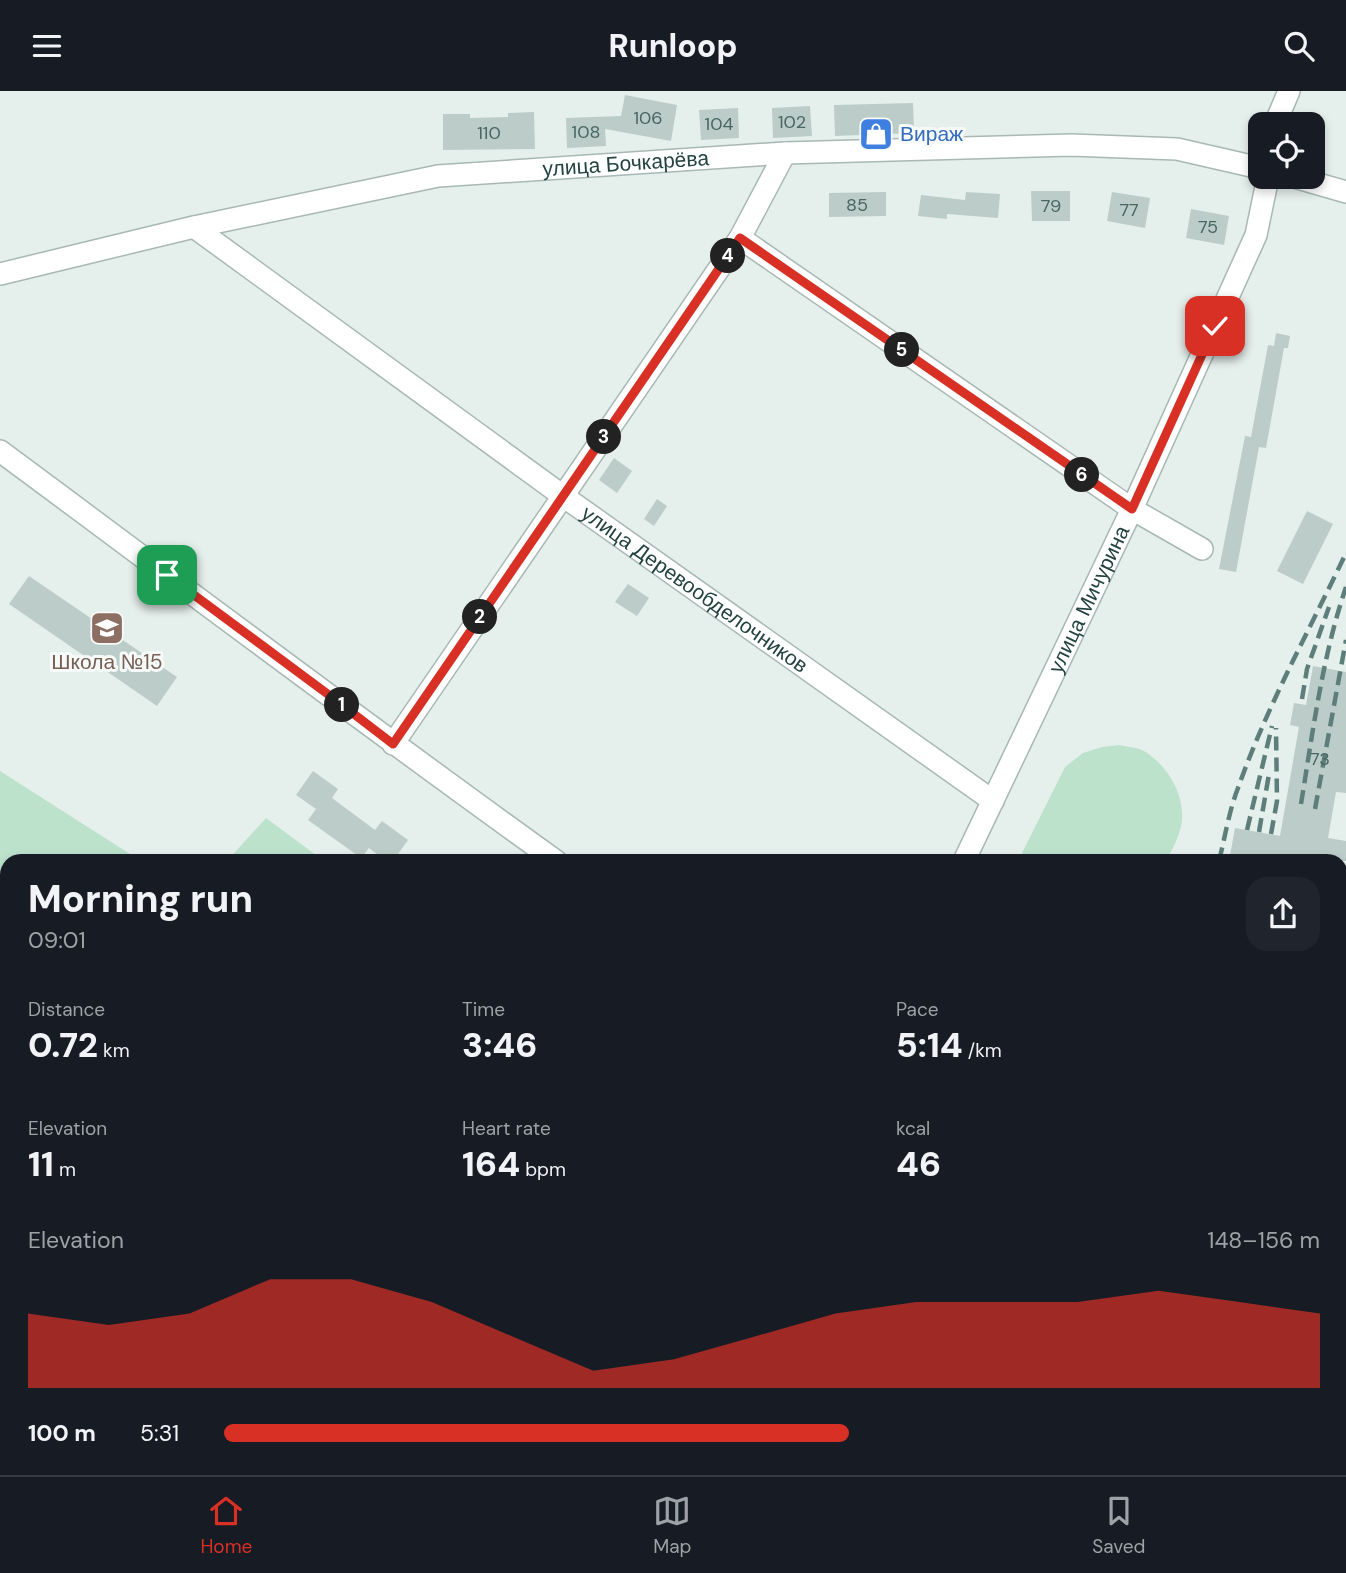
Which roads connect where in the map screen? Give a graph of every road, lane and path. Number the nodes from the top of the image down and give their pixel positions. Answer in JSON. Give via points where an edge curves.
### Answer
{"nodes":[{"id":1,"x":1289,"y":91,"type":"edge"},
{"id":2,"x":1280,"y":112,"type":"edge"},
{"id":3,"x":785,"y":153,"type":"junction"},
{"id":4,"x":1248,"y":165,"type":"edge"},
{"id":5,"x":1325,"y":186,"type":"edge"},
{"id":6,"x":1266,"y":189,"type":"edge"},
{"id":7,"x":1346,"y":192,"type":"edge"},
{"id":8,"x":194,"y":227,"type":"junction"},
{"id":9,"x":740,"y":238,"type":"junction"},
{"id":10,"x":0,"y":274,"type":"edge"},
{"id":11,"x":0,"y":451,"type":"edge"},
{"id":12,"x":563,"y":496,"type":"junction"},
{"id":13,"x":1132,"y":509,"type":"junction"},
{"id":14,"x":1202,"y":549,"type":"dead end"},
{"id":15,"x":393,"y":744,"type":"junction"},
{"id":16,"x":993,"y":801,"type":"junction"},
{"id":17,"x":546,"y":854,"type":"edge"},
{"id":18,"x":967,"y":854,"type":"edge"}],
"edges":[{"from":1,"to":2,"type":"street"},
{"from":3,"to":4,"type":"street","name":"улица Бочкарёва","via":[[1071,145],[1177,149]]},
{"from":3,"to":8,"type":"street","name":"улица Бочкарёва","via":[[438,176]]},
{"from":3,"to":9,"type":"street"},
{"from":5,"to":7,"type":"street"},
{"from":6,"to":13,"type":"street","name":"улица Мичурина","via":[[1256,235]]},
{"from":8,"to":10,"type":"street","name":"улица Бочкарёва"},
{"from":8,"to":12,"type":"street","name":"улица Деревообделочников"},
{"from":9,"to":12,"type":"street"},
{"from":9,"to":13,"type":"street"},
{"from":11,"to":15,"type":"street"},
{"from":12,"to":15,"type":"street"},
{"from":12,"to":16,"type":"street","name":"улица Деревообделочников"},
{"from":13,"to":14,"type":"street"},
{"from":13,"to":16,"type":"street","name":"улица Мичурина"},
{"from":15,"to":17,"type":"street"},
{"from":16,"to":18,"type":"street","name":"улица Мичурина"}]}
